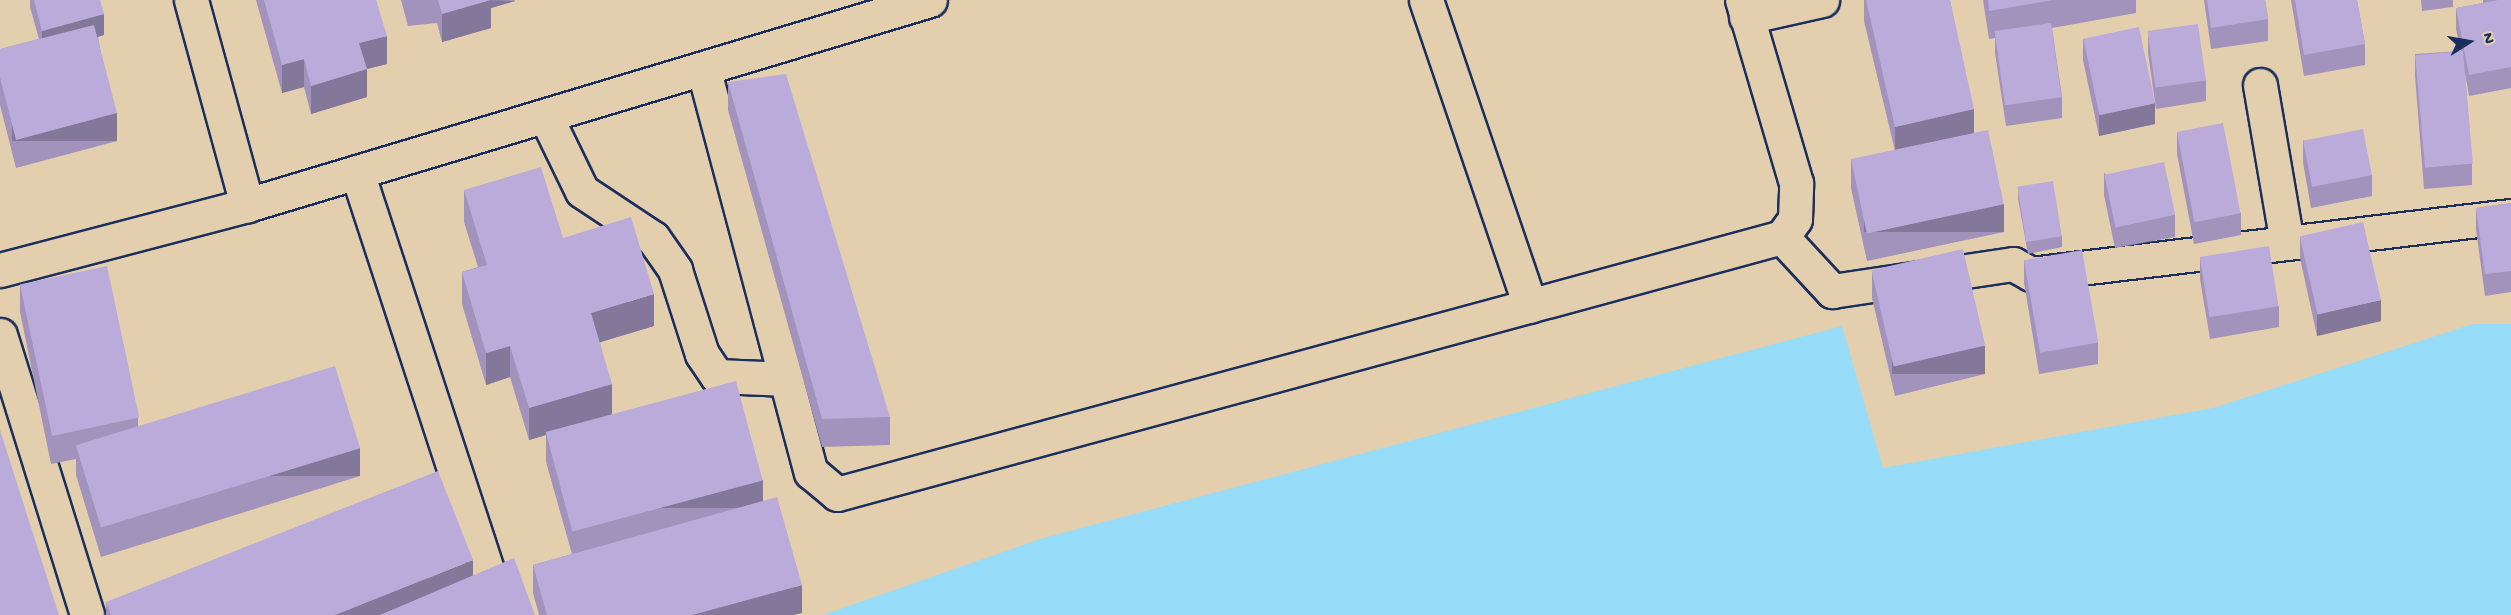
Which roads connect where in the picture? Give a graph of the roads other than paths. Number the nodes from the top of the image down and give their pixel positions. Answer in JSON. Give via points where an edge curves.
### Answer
{"nodes":[{"id":1,"x":191,"y":0,"type":"edge"},
{"id":2,"x":930,"y":0,"type":"edge"},
{"id":3,"x":1426,"y":0,"type":"edge"},
{"id":4,"x":1822,"y":0,"type":"edge"},
{"id":5,"x":1744,"y":8,"type":"edge"},
{"id":6,"x":704,"y":71,"type":"junction"},
{"id":7,"x":2260,"y":85,"type":"dead end"},
{"id":8,"x":546,"y":117,"type":"junction"},
{"id":9,"x":357,"y":172,"type":"junction"},
{"id":10,"x":247,"y":205,"type":"junction"},
{"id":11,"x":2511,"y":216,"type":"edge"},
{"id":12,"x":1782,"y":237,"type":"junction"},
{"id":13,"x":2287,"y":243,"type":"junction"},
{"id":14,"x":0,"y":270,"type":"edge"},
{"id":15,"x":1530,"y":306,"type":"junction"},
{"id":16,"x":0,"y":335,"type":"edge"},
{"id":17,"x":786,"y":379,"type":"junction"},
{"id":18,"x":460,"y":487,"type":"junction"},
{"id":19,"x":430,"y":501,"type":"edge"},
{"id":20,"x":492,"y":586,"type":"edge"},
{"id":21,"x":87,"y":615,"type":"edge"}],
"edges":[{"from":1,"to":10,"type":"street"},
{"from":2,"to":6,"type":"street"},
{"from":3,"to":15,"type":"street"},
{"from":4,"to":5,"type":"street"},
{"from":5,"to":12,"type":"street","via":[[1796,183],[1795,219]]},
{"from":6,"to":8,"type":"street"},
{"from":6,"to":17,"type":"street"},
{"from":7,"to":13,"type":"street"},
{"from":8,"to":9,"type":"street"},
{"from":8,"to":17,"type":"street","via":[[582,191],[653,238],[675,270],[702,354],[717,376]]},
{"from":9,"to":10,"type":"street"},
{"from":9,"to":18,"type":"street"},
{"from":10,"to":14,"type":"street"},
{"from":11,"to":13,"type":"street"},
{"from":12,"to":13,"type":"street","via":[[1832,291],[2013,264],[2031,274]]},
{"from":12,"to":15,"type":"street"},
{"from":15,"to":17,"type":"street","via":[[837,494],[811,471]]},
{"from":16,"to":21,"type":"street"},
{"from":18,"to":19,"type":"street"},
{"from":18,"to":20,"type":"street"}]}
